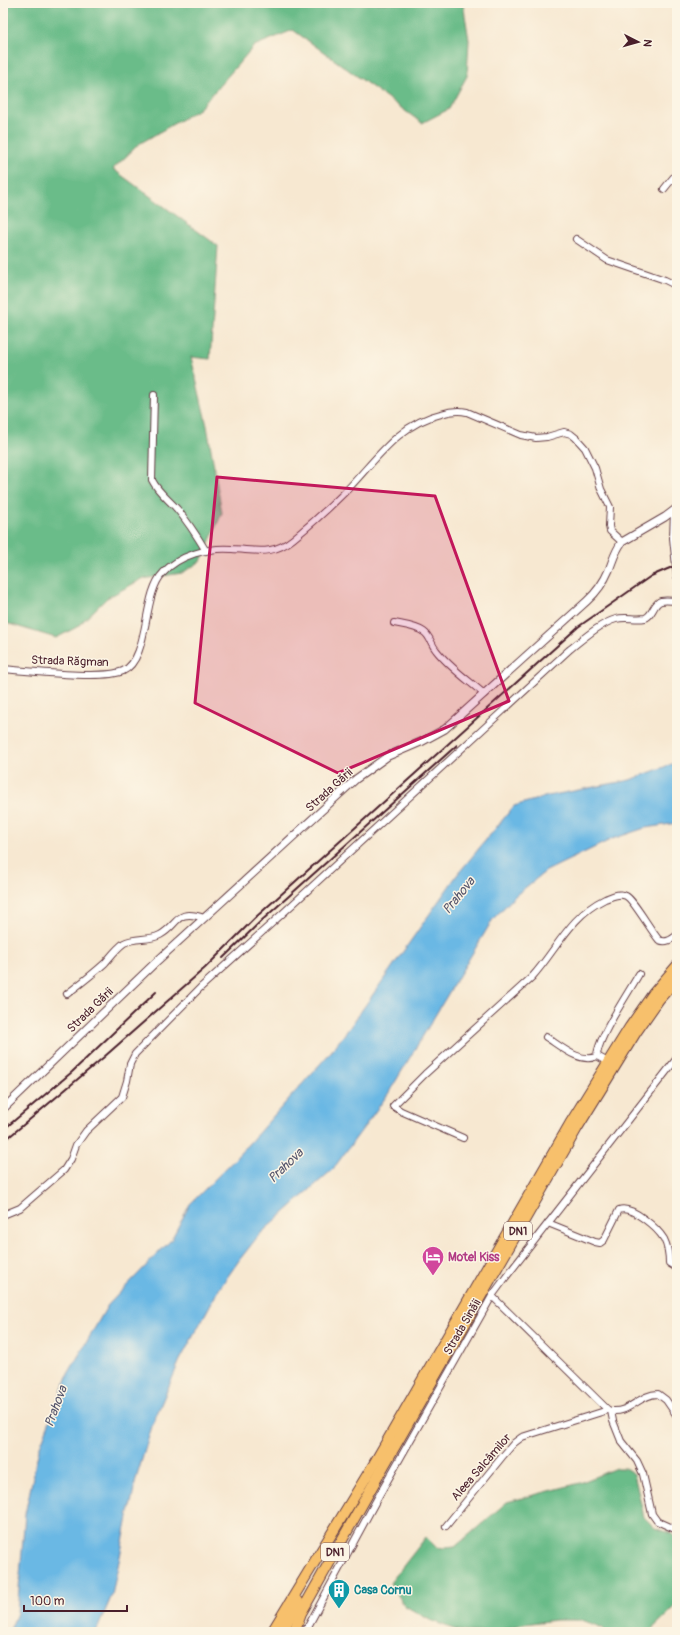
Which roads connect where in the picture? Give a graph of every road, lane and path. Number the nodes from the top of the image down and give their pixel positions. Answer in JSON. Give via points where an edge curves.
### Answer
{"nodes":[{"id":1,"x":677,"y":173,"type":"edge"},
{"id":2,"x":664,"y":188,"type":"dead end"},
{"id":3,"x":576,"y":239,"type":"dead end"},
{"id":4,"x":677,"y":286,"type":"edge"},
{"id":5,"x":154,"y":395,"type":"dead end"},
{"id":6,"x":676,"y":509,"type":"edge"},
{"id":7,"x":622,"y":542,"type":"junction"},
{"id":8,"x":206,"y":551,"type":"junction"},
{"id":9,"x":677,"y":576,"type":"edge"},
{"id":10,"x":677,"y":601,"type":"edge"},
{"id":11,"x":394,"y":623,"type":"dead end"},
{"id":12,"x":3,"y":669,"type":"edge"},
{"id":13,"x":484,"y":694,"type":"junction"},
{"id":14,"x":204,"y":918,"type":"junction"},
{"id":15,"x":677,"y":935,"type":"edge"},
{"id":16,"x":676,"y":970,"type":"edge"},
{"id":17,"x":639,"y":974,"type":"dead end"},
{"id":18,"x":67,"y":994,"type":"dead end"},
{"id":19,"x":546,"y":1037,"type":"dead end"},
{"id":20,"x":597,"y":1056,"type":"junction"},
{"id":21,"x":677,"y":1058,"type":"edge"},
{"id":22,"x":608,"y":1062,"type":"junction"},
{"id":23,"x":3,"y":1109,"type":"edge"},
{"id":24,"x":463,"y":1138,"type":"dead end"},
{"id":25,"x":3,"y":1215,"type":"edge"},
{"id":26,"x":548,"y":1223,"type":"junction"},
{"id":27,"x":677,"y":1268,"type":"edge"},
{"id":28,"x":492,"y":1296,"type":"junction"},
{"id":29,"x":610,"y":1411,"type":"junction"},
{"id":30,"x":677,"y":1416,"type":"edge"},
{"id":31,"x":446,"y":1526,"type":"dead end"},
{"id":32,"x":337,"y":1527,"type":"junction"},
{"id":33,"x":677,"y":1530,"type":"edge"},
{"id":34,"x":272,"y":1632,"type":"edge"},
{"id":35,"x":282,"y":1632,"type":"edge"},
{"id":36,"x":294,"y":1632,"type":"edge"},
{"id":37,"x":305,"y":1632,"type":"edge"}],
"edges":[{"from":1,"to":2,"type":"street"},
{"from":3,"to":4,"type":"street","via":[[607,260]]},
{"from":5,"to":8,"type":"street","via":[[152,480],[155,487],[192,528]]},
{"from":6,"to":7,"type":"street"},
{"from":6,"to":9,"type":"street","via":[[673,538]]},
{"from":7,"to":8,"type":"street","name":"Strada Răgman","via":[[610,531],[610,506],[601,489],[595,468],[585,448],[576,438],[564,432],[536,438],[521,435],[458,410],[435,415],[415,423],[398,434],[344,493],[283,546],[258,552],[232,549]]},
{"from":7,"to":13,"type":"street","name":"Strada Gării","via":[[617,548],[605,579],[594,595]]},
{"from":8,"to":12,"type":"street","name":"Strada Răgman","via":[[171,566],[162,573],[155,584],[135,661],[123,671],[97,674]]},
{"from":10,"to":25,"type":"street","via":[[658,602],[646,618],[621,618],[605,624],[569,650],[200,988],[135,1054],[122,1097],[86,1131],[76,1144],[64,1170],[20,1208]]},
{"from":11,"to":13,"type":"street","via":[[424,632],[436,650]]},
{"from":13,"to":14,"type":"street","name":"Strada Gării","via":[[444,729],[388,756],[356,779]]},
{"from":14,"to":18,"type":"street","via":[[191,915],[178,918],[159,936],[125,943]]},
{"from":14,"to":23,"type":"street","name":"Strada Gării"},
{"from":15,"to":24,"type":"street","via":[[669,941],[659,940],[629,898],[621,894],[585,911],[569,927],[532,977],[393,1106],[401,1112]]},
{"from":16,"to":22,"type":"highway","number":"DN1","via":[[645,1005]]},
{"from":16,"to":36,"type":"highway","number":"DN1","via":[[573,1135],[376,1479],[301,1613]]},
{"from":17,"to":20,"type":"street","via":[[599,1046]]},
{"from":19,"to":20,"type":"street","via":[[578,1056]]},
{"from":20,"to":22,"type":"street"},
{"from":21,"to":26,"type":"street","name":"Strada Sinăii"},
{"from":22,"to":32,"type":"highway","number":"DN1","via":[[545,1165]]},
{"from":26,"to":27,"type":"street","via":[[600,1243],[619,1210],[626,1209],[658,1230],[668,1249],[669,1263]]},
{"from":26,"to":28,"type":"street","name":"Strada Sinăii"},
{"from":28,"to":29,"type":"street"},
{"from":28,"to":37,"type":"street","name":"Strada Sinăii"},
{"from":29,"to":30,"type":"street","name":"Aleea Salcâmilor","via":[[622,1411],[647,1396],[658,1394],[666,1400]]},
{"from":29,"to":31,"type":"street","name":"Aleea Salcâmilor","via":[[522,1437],[502,1457]]},
{"from":29,"to":33,"type":"street","via":[[621,1441],[637,1461],[643,1474],[652,1514],[657,1521]]},
{"from":32,"to":34,"type":"highway","number":"DN1"},
{"from":32,"to":35,"type":"highway","number":"DN1"}]}
